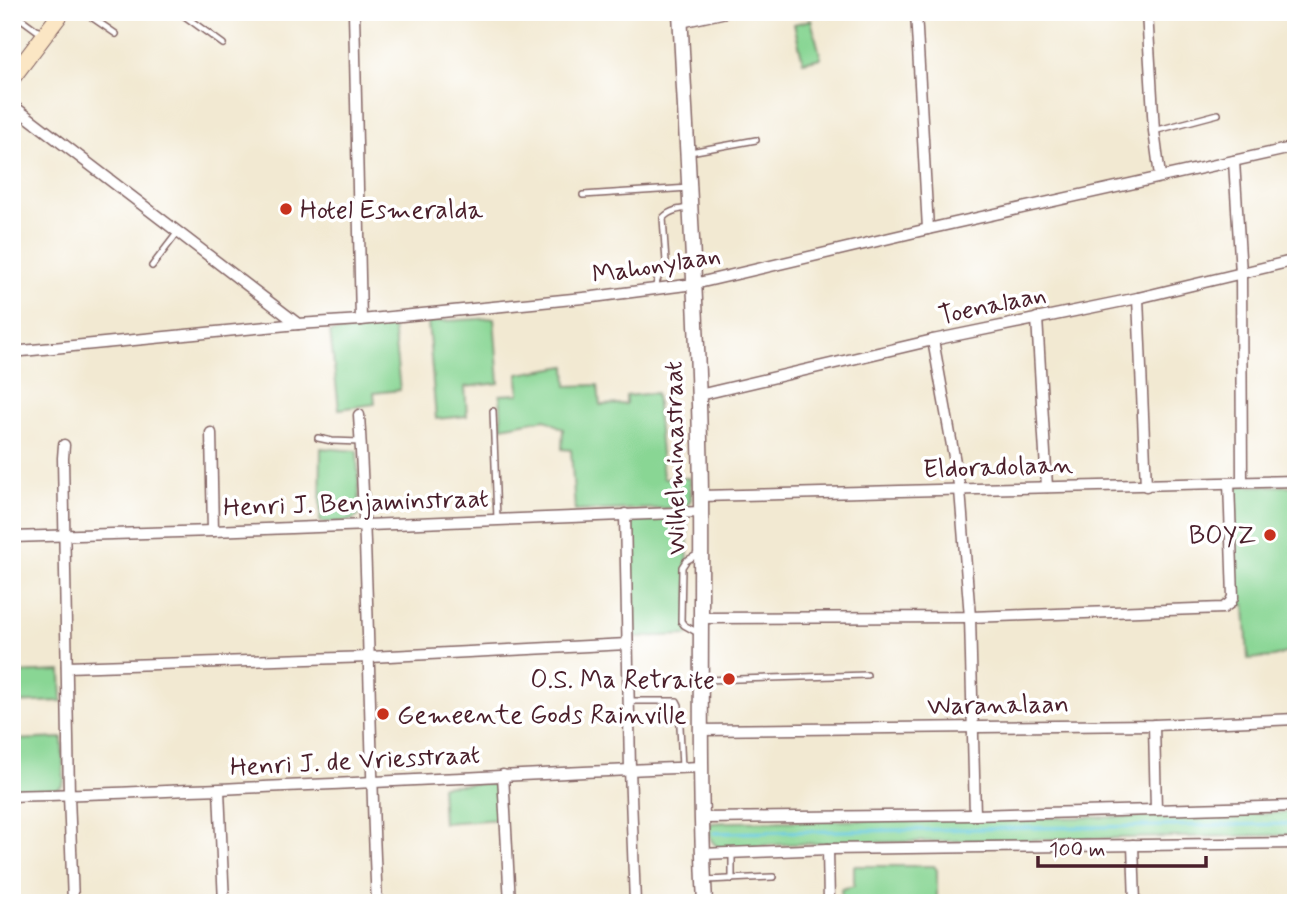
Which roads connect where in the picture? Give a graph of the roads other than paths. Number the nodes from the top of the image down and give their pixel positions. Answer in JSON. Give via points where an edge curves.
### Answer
{"nodes":[{"id":1,"x":12,"y":12,"type":"edge"},
{"id":2,"x":62,"y":12,"type":"edge"},
{"id":3,"x":84,"y":12,"type":"edge"},
{"id":4,"x":179,"y":12,"type":"edge"},
{"id":5,"x":354,"y":12,"type":"edge"},
{"id":6,"x":726,"y":12,"type":"edge"},
{"id":7,"x":916,"y":12,"type":"edge"},
{"id":8,"x":1147,"y":12,"type":"edge"},
{"id":9,"x":680,"y":17,"type":"edge"},
{"id":10,"x":116,"y":34,"type":"dead end"},
{"id":11,"x":44,"y":36,"type":"junction"},
{"id":12,"x":223,"y":44,"type":"dead end"},
{"id":13,"x":12,"y":78,"type":"edge"},
{"id":14,"x":12,"y":104,"type":"edge"},
{"id":15,"x":1217,"y":114,"type":"dead end"},
{"id":16,"x":1154,"y":131,"type":"junction"},
{"id":17,"x":756,"y":140,"type":"dead end"},
{"id":18,"x":1296,"y":147,"type":"edge"},
{"id":19,"x":687,"y":152,"type":"junction"},
{"id":20,"x":1234,"y":161,"type":"junction"},
{"id":21,"x":1160,"y":176,"type":"junction"},
{"id":22,"x":689,"y":188,"type":"junction"},
{"id":23,"x":583,"y":195,"type":"dead end"},
{"id":24,"x":690,"y":208,"type":"junction"},
{"id":25,"x":928,"y":229,"type":"junction"},
{"id":26,"x":178,"y":232,"type":"junction"},
{"id":27,"x":1296,"y":260,"type":"edge"},
{"id":28,"x":152,"y":266,"type":"dead end"},
{"id":29,"x":1241,"y":273,"type":"junction"},
{"id":30,"x":694,"y":284,"type":"junction"},
{"id":31,"x":656,"y":289,"type":"junction"},
{"id":32,"x":1138,"y":298,"type":"junction"},
{"id":33,"x":12,"y":302,"type":"edge"},
{"id":34,"x":12,"y":312,"type":"edge"},
{"id":35,"x":1037,"y":318,"type":"junction"},
{"id":36,"x":361,"y":320,"type":"junction"},
{"id":37,"x":298,"y":324,"type":"junction"},
{"id":38,"x":933,"y":340,"type":"junction"},
{"id":39,"x":12,"y":352,"type":"edge"},
{"id":40,"x":699,"y":395,"type":"junction"},
{"id":41,"x":493,"y":411,"type":"dead end"},
{"id":42,"x":359,"y":415,"type":"dead end"},
{"id":43,"x":211,"y":433,"type":"dead end"},
{"id":44,"x":318,"y":438,"type":"dead end"},
{"id":45,"x":361,"y":442,"type":"junction"},
{"id":46,"x":64,"y":445,"type":"dead end"},
{"id":47,"x":1296,"y":481,"type":"edge"},
{"id":48,"x":1241,"y":482,"type":"junction"},
{"id":49,"x":1228,"y":483,"type":"junction"},
{"id":50,"x":1146,"y":485,"type":"junction"},
{"id":51,"x":1046,"y":487,"type":"junction"},
{"id":52,"x":960,"y":490,"type":"junction"},
{"id":53,"x":701,"y":496,"type":"junction"},
{"id":54,"x":701,"y":512,"type":"junction"},
{"id":55,"x":625,"y":514,"type":"junction"},
{"id":56,"x":497,"y":519,"type":"junction"},
{"id":57,"x":365,"y":524,"type":"junction"},
{"id":58,"x":213,"y":531,"type":"junction"},
{"id":59,"x":65,"y":535,"type":"junction"},
{"id":60,"x":12,"y":537,"type":"edge"},
{"id":61,"x":701,"y":553,"type":"junction"},
{"id":62,"x":970,"y":617,"type":"junction"},
{"id":63,"x":700,"y":618,"type":"junction"},
{"id":64,"x":700,"y":635,"type":"junction"},
{"id":65,"x":627,"y":644,"type":"junction"},
{"id":66,"x":370,"y":657,"type":"junction"},
{"id":67,"x":67,"y":667,"type":"junction"},
{"id":68,"x":867,"y":675,"type":"dead end"},
{"id":69,"x":701,"y":680,"type":"junction"},
{"id":70,"x":628,"y":701,"type":"junction"},
{"id":71,"x":1296,"y":719,"type":"edge"},
{"id":72,"x":1154,"y":724,"type":"junction"},
{"id":73,"x":972,"y":728,"type":"junction"},
{"id":74,"x":700,"y":730,"type":"junction"},
{"id":75,"x":701,"y":767,"type":"junction"},
{"id":76,"x":682,"y":768,"type":"junction"},
{"id":77,"x":630,"y":769,"type":"junction"},
{"id":78,"x":503,"y":775,"type":"junction"},
{"id":79,"x":371,"y":781,"type":"junction"},
{"id":80,"x":219,"y":790,"type":"junction"},
{"id":81,"x":69,"y":795,"type":"junction"},
{"id":82,"x":12,"y":796,"type":"edge"},
{"id":83,"x":1296,"y":806,"type":"edge"},
{"id":84,"x":1156,"y":810,"type":"junction"},
{"id":85,"x":975,"y":814,"type":"junction"},
{"id":86,"x":702,"y":818,"type":"junction"},
{"id":87,"x":1296,"y":843,"type":"edge"},
{"id":88,"x":1133,"y":845,"type":"junction"},
{"id":89,"x":828,"y":849,"type":"junction"},
{"id":90,"x":732,"y":853,"type":"junction"},
{"id":91,"x":702,"y":854,"type":"junction"},
{"id":92,"x":773,"y":877,"type":"dead end"},
{"id":93,"x":732,"y":879,"type":"junction"},
{"id":94,"x":704,"y":881,"type":"junction"},
{"id":95,"x":74,"y":903,"type":"edge"},
{"id":96,"x":224,"y":903,"type":"edge"},
{"id":97,"x":377,"y":903,"type":"edge"},
{"id":98,"x":510,"y":903,"type":"edge"},
{"id":99,"x":635,"y":903,"type":"edge"},
{"id":100,"x":705,"y":903,"type":"edge"},
{"id":101,"x":829,"y":903,"type":"edge"},
{"id":102,"x":1135,"y":903,"type":"edge"}],
"edges":[{"from":1,"to":11,"type":"lane"},
{"from":2,"to":11,"type":"main road"},
{"from":3,"to":10,"type":"lane"},
{"from":4,"to":12,"type":"lane"},
{"from":5,"to":36,"type":"street"},
{"from":6,"to":9,"type":"street"},
{"from":7,"to":25,"type":"street"},
{"from":8,"to":16,"type":"street"},
{"from":9,"to":19,"type":"street","name":"Wilhelminastraat"},
{"from":11,"to":13,"type":"main road"},
{"from":14,"to":26,"type":"street"},
{"from":15,"to":16,"type":"lane"},
{"from":16,"to":21,"type":"street"},
{"from":17,"to":19,"type":"lane"},
{"from":18,"to":20,"type":"street","name":"Mahonylaan"},
{"from":19,"to":22,"type":"street","name":"Wilhelminastraat"},
{"from":20,"to":21,"type":"street","name":"Mahonylaan"},
{"from":20,"to":29,"type":"street"},
{"from":21,"to":25,"type":"street","name":"Mahonylaan"},
{"from":22,"to":23,"type":"lane"},
{"from":22,"to":24,"type":"street","name":"Wilhelminastraat"},
{"from":24,"to":30,"type":"street","name":"Wilhelminastraat"},
{"from":24,"to":31,"type":"lane","via":[[663,218],[666,262]]},
{"from":25,"to":30,"type":"street","name":"Mahonylaan"},
{"from":26,"to":28,"type":"lane"},
{"from":26,"to":37,"type":"street"},
{"from":27,"to":29,"type":"street","name":"Toenalaan"},
{"from":29,"to":32,"type":"street","name":"Toenalaan"},
{"from":29,"to":48,"type":"street"},
{"from":30,"to":31,"type":"street","name":"Mahonylaan"},
{"from":30,"to":40,"type":"street","name":"Wilhelminastraat"},
{"from":31,"to":36,"type":"street","name":"Mahonylaan"},
{"from":32,"to":35,"type":"street","name":"Toenalaan"},
{"from":32,"to":50,"type":"street"},
{"from":33,"to":34,"type":"lane","via":[[16,305]]},
{"from":35,"to":38,"type":"street","name":"Toenalaan"},
{"from":35,"to":51,"type":"street"},
{"from":36,"to":37,"type":"street","name":"Mahonylaan"},
{"from":37,"to":39,"type":"street","name":"Mahonylaan"},
{"from":38,"to":40,"type":"street","name":"Toenalaan"},
{"from":38,"to":52,"type":"street"},
{"from":40,"to":53,"type":"street","name":"Wilhelminastraat"},
{"from":41,"to":56,"type":"lane"},
{"from":42,"to":45,"type":"street"},
{"from":43,"to":58,"type":"street"},
{"from":44,"to":45,"type":"lane"},
{"from":45,"to":57,"type":"street"},
{"from":46,"to":59,"type":"street"},
{"from":47,"to":48,"type":"street","name":"Eldoradolaan"},
{"from":48,"to":49,"type":"street","name":"Eldoradolaan"},
{"from":49,"to":50,"type":"street","name":"Eldoradolaan"},
{"from":49,"to":62,"type":"street","via":[[1233,597],[1227,606]]},
{"from":50,"to":51,"type":"street","name":"Eldoradolaan"},
{"from":51,"to":52,"type":"street","name":"Eldoradolaan"},
{"from":52,"to":53,"type":"street","name":"Eldoradolaan"},
{"from":52,"to":62,"type":"street"},
{"from":53,"to":54,"type":"street","name":"Wilhelminastraat"},
{"from":54,"to":55,"type":"street","name":"Henri J. Benjaminstraat"},
{"from":54,"to":61,"type":"street","name":"Wilhelminastraat"},
{"from":55,"to":56,"type":"street","name":"Henri J. Benjaminstraat"},
{"from":55,"to":65,"type":"street"},
{"from":56,"to":57,"type":"street","name":"Henri J. Benjaminstraat"},
{"from":57,"to":58,"type":"street","name":"Henri J. Benjaminstraat"},
{"from":57,"to":66,"type":"street"},
{"from":58,"to":59,"type":"street","name":"Henri J. Benjaminstraat"},
{"from":59,"to":60,"type":"street","name":"Henri J. Benjaminstraat"},
{"from":59,"to":67,"type":"street"},
{"from":61,"to":63,"type":"street","name":"Wilhelminastraat"},
{"from":61,"to":64,"type":"lane","via":[[682,567],[681,621]]},
{"from":62,"to":63,"type":"street"},
{"from":62,"to":73,"type":"street"},
{"from":63,"to":64,"type":"street","name":"Wilhelminastraat"},
{"from":64,"to":69,"type":"street","name":"Wilhelminastraat"},
{"from":65,"to":66,"type":"street"},
{"from":65,"to":70,"type":"street"},
{"from":66,"to":67,"type":"street"},
{"from":66,"to":79,"type":"street"},
{"from":67,"to":81,"type":"street"},
{"from":68,"to":69,"type":"lane"},
{"from":69,"to":74,"type":"street","name":"Wilhelminastraat"},
{"from":70,"to":76,"type":"lane","via":[[677,701]]},
{"from":70,"to":77,"type":"street"},
{"from":71,"to":72,"type":"street","name":"Waranalaan"},
{"from":72,"to":73,"type":"street","name":"Waranalaan"},
{"from":72,"to":84,"type":"street"},
{"from":73,"to":74,"type":"street","name":"Waranalaan"},
{"from":73,"to":85,"type":"street"},
{"from":74,"to":75,"type":"street","name":"Wilhelminastraat"},
{"from":75,"to":76,"type":"street","name":"Henri J. de Vriesstraat"},
{"from":75,"to":86,"type":"street","name":"Wilhelminastraat"},
{"from":76,"to":77,"type":"street","name":"Henri J. de Vriesstraat"},
{"from":77,"to":78,"type":"street","name":"Henri J. de Vriesstraat"},
{"from":77,"to":99,"type":"street"},
{"from":78,"to":79,"type":"street","name":"Henri J. de Vriesstraat"},
{"from":78,"to":98,"type":"street"},
{"from":79,"to":80,"type":"street","name":"Henri J. de Vriesstraat"},
{"from":79,"to":97,"type":"street"},
{"from":80,"to":81,"type":"street","name":"Henri J. de Vriesstraat"},
{"from":80,"to":96,"type":"street"},
{"from":81,"to":82,"type":"street","name":"Henri J. de Vriesstraat"},
{"from":81,"to":95,"type":"street"},
{"from":83,"to":84,"type":"street"},
{"from":84,"to":85,"type":"street"},
{"from":85,"to":86,"type":"street"},
{"from":86,"to":91,"type":"street","name":"Wilhelminastraat"},
{"from":87,"to":88,"type":"street"},
{"from":88,"to":89,"type":"street"},
{"from":88,"to":102,"type":"street"},
{"from":89,"to":90,"type":"street"},
{"from":89,"to":101,"type":"street"},
{"from":90,"to":91,"type":"street"},
{"from":90,"to":93,"type":"lane"},
{"from":91,"to":94,"type":"street","name":"Wilhelminastraat"},
{"from":92,"to":93,"type":"lane"},
{"from":93,"to":94,"type":"lane"},
{"from":94,"to":100,"type":"street","name":"Wilhelminastraat"}]}
